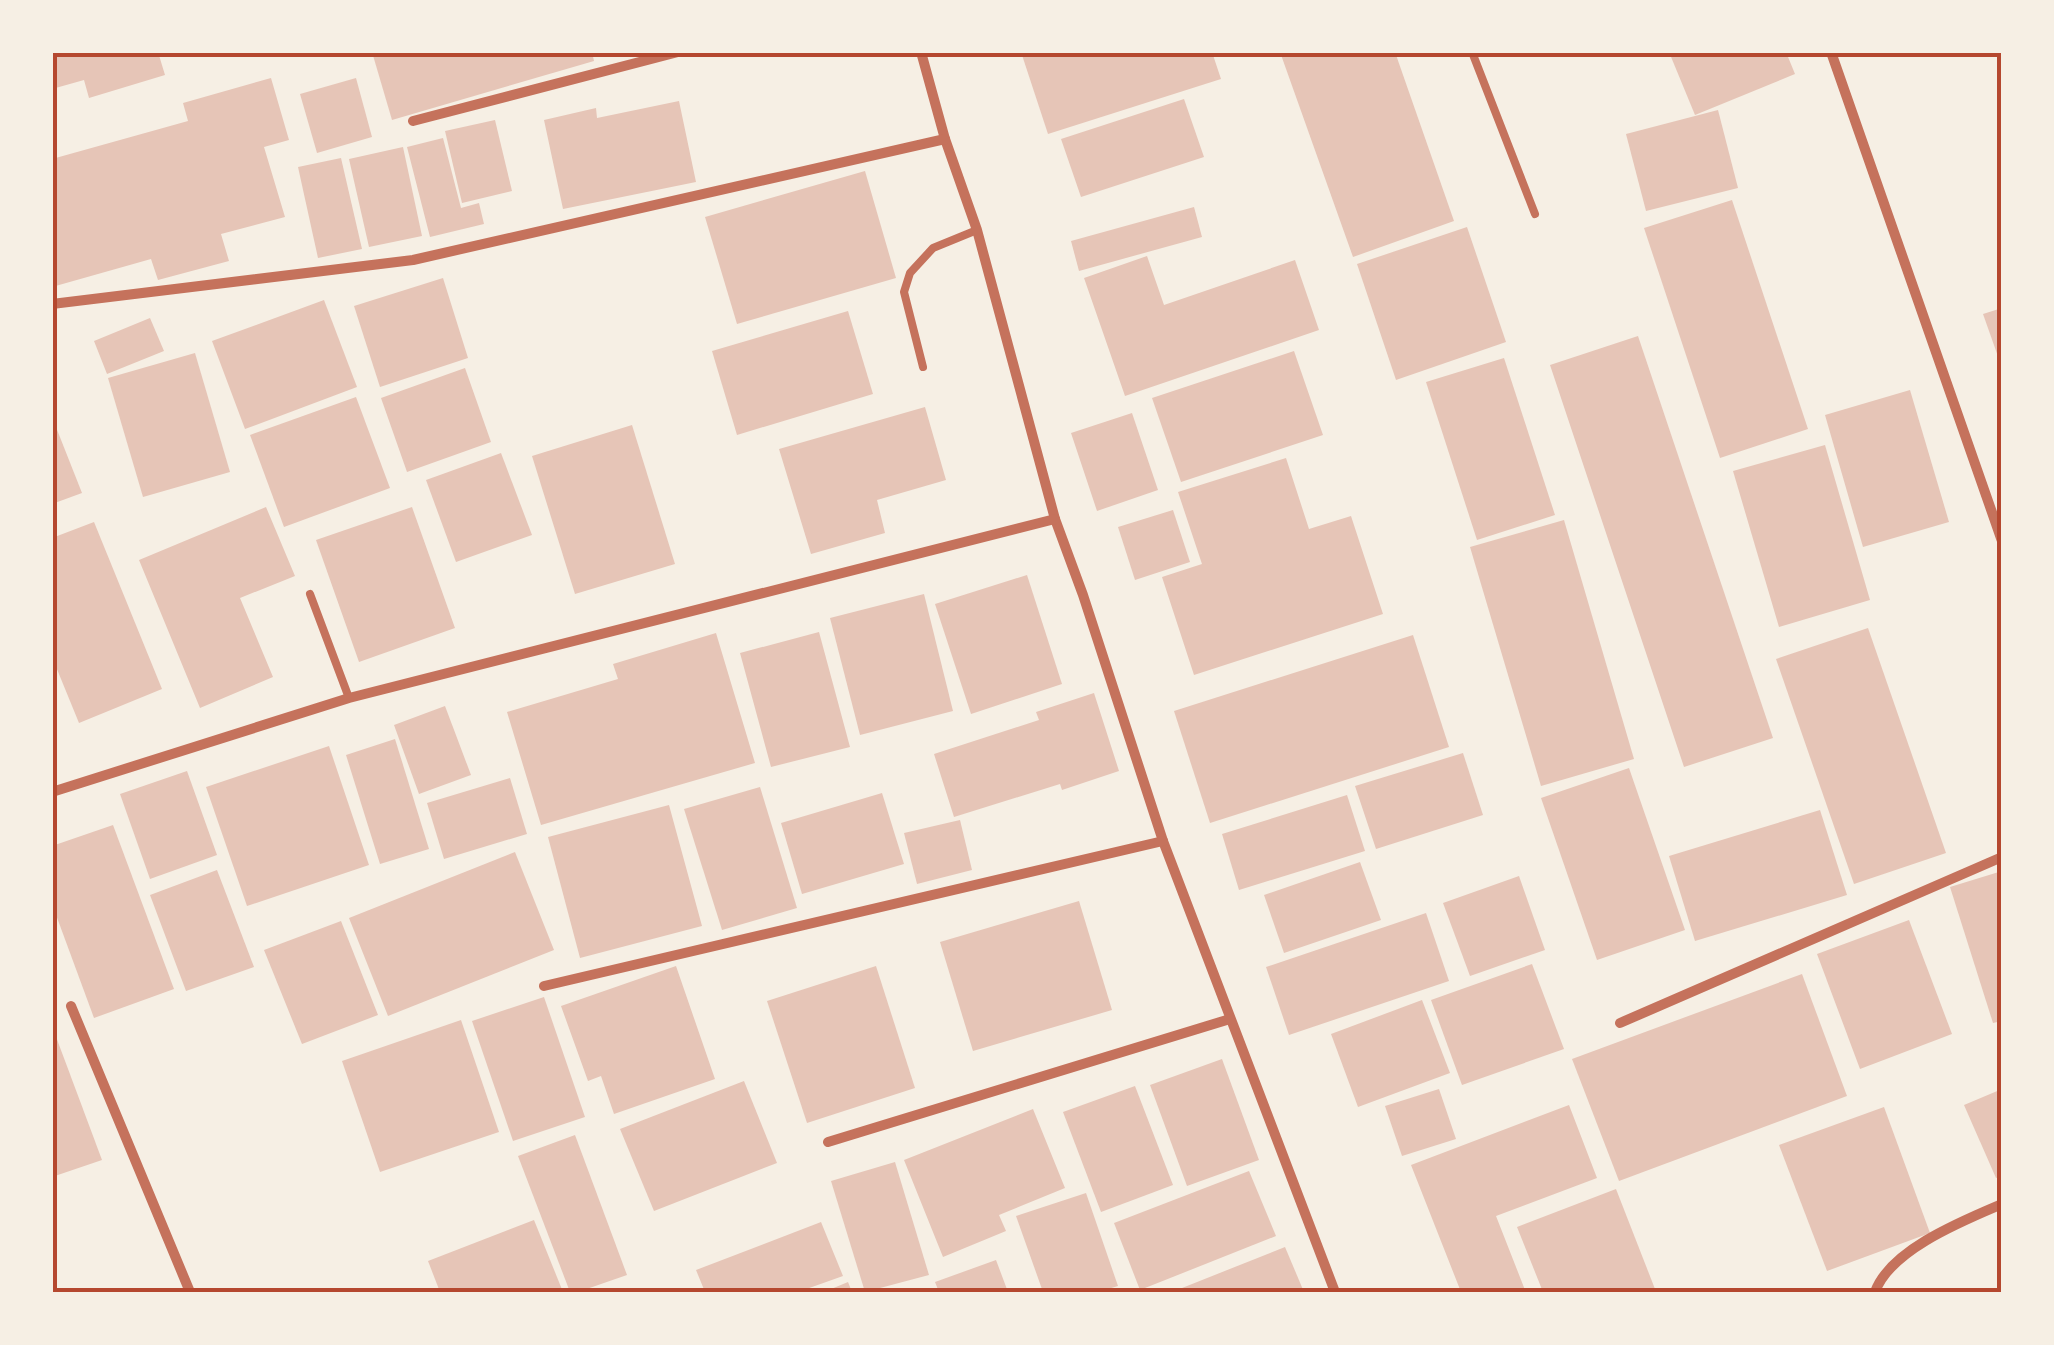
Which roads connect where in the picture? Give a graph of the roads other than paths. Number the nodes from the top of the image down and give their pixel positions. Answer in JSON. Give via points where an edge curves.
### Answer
{"nodes":[{"id":1,"x":678,"y":52,"type":"edge"},
{"id":2,"x":921,"y":52,"type":"edge"},
{"id":3,"x":1472,"y":52,"type":"edge"},
{"id":4,"x":1831,"y":52,"type":"edge"},
{"id":5,"x":413,"y":120,"type":"dead end"},
{"id":6,"x":946,"y":138,"type":"junction"},
{"id":7,"x":1535,"y":214,"type":"dead end"},
{"id":8,"x":977,"y":230,"type":"junction"},
{"id":9,"x":52,"y":304,"type":"edge"},
{"id":10,"x":923,"y":367,"type":"dead end"},
{"id":11,"x":1055,"y":519,"type":"junction"},
{"id":12,"x":2001,"y":535,"type":"edge"},
{"id":13,"x":310,"y":594,"type":"dead end"},
{"id":14,"x":349,"y":698,"type":"junction"},
{"id":15,"x":52,"y":792,"type":"edge"},
{"id":16,"x":1162,"y":841,"type":"junction"},
{"id":17,"x":2002,"y":857,"type":"edge"},
{"id":18,"x":544,"y":986,"type":"dead end"},
{"id":19,"x":72,"y":1006,"type":"dead end"},
{"id":20,"x":1230,"y":1019,"type":"junction"},
{"id":21,"x":1620,"y":1023,"type":"dead end"},
{"id":22,"x":828,"y":1142,"type":"dead end"},
{"id":23,"x":2002,"y":1204,"type":"edge"},
{"id":24,"x":190,"y":1292,"type":"edge"},
{"id":25,"x":1335,"y":1292,"type":"edge"},
{"id":26,"x":1874,"y":1292,"type":"edge"}],
"edges":[{"from":1,"to":5,"type":"street"},
{"from":2,"to":6,"type":"street"},
{"from":3,"to":7,"type":"lane"},
{"from":4,"to":12,"type":"street"},
{"from":6,"to":8,"type":"street"},
{"from":6,"to":9,"type":"street","via":[[413,260]]},
{"from":8,"to":10,"type":"lane","via":[[933,248],[910,272],[904,292]]},
{"from":8,"to":11,"type":"street"},
{"from":11,"to":14,"type":"street"},
{"from":11,"to":16,"type":"street"},
{"from":13,"to":14,"type":"lane"},
{"from":14,"to":15,"type":"street"},
{"from":16,"to":18,"type":"street"},
{"from":16,"to":20,"type":"street"},
{"from":17,"to":21,"type":"street"},
{"from":19,"to":24,"type":"street"},
{"from":20,"to":22,"type":"street"},
{"from":20,"to":25,"type":"street"},
{"from":23,"to":26,"type":"street","via":[[1901,1256]]}]}
